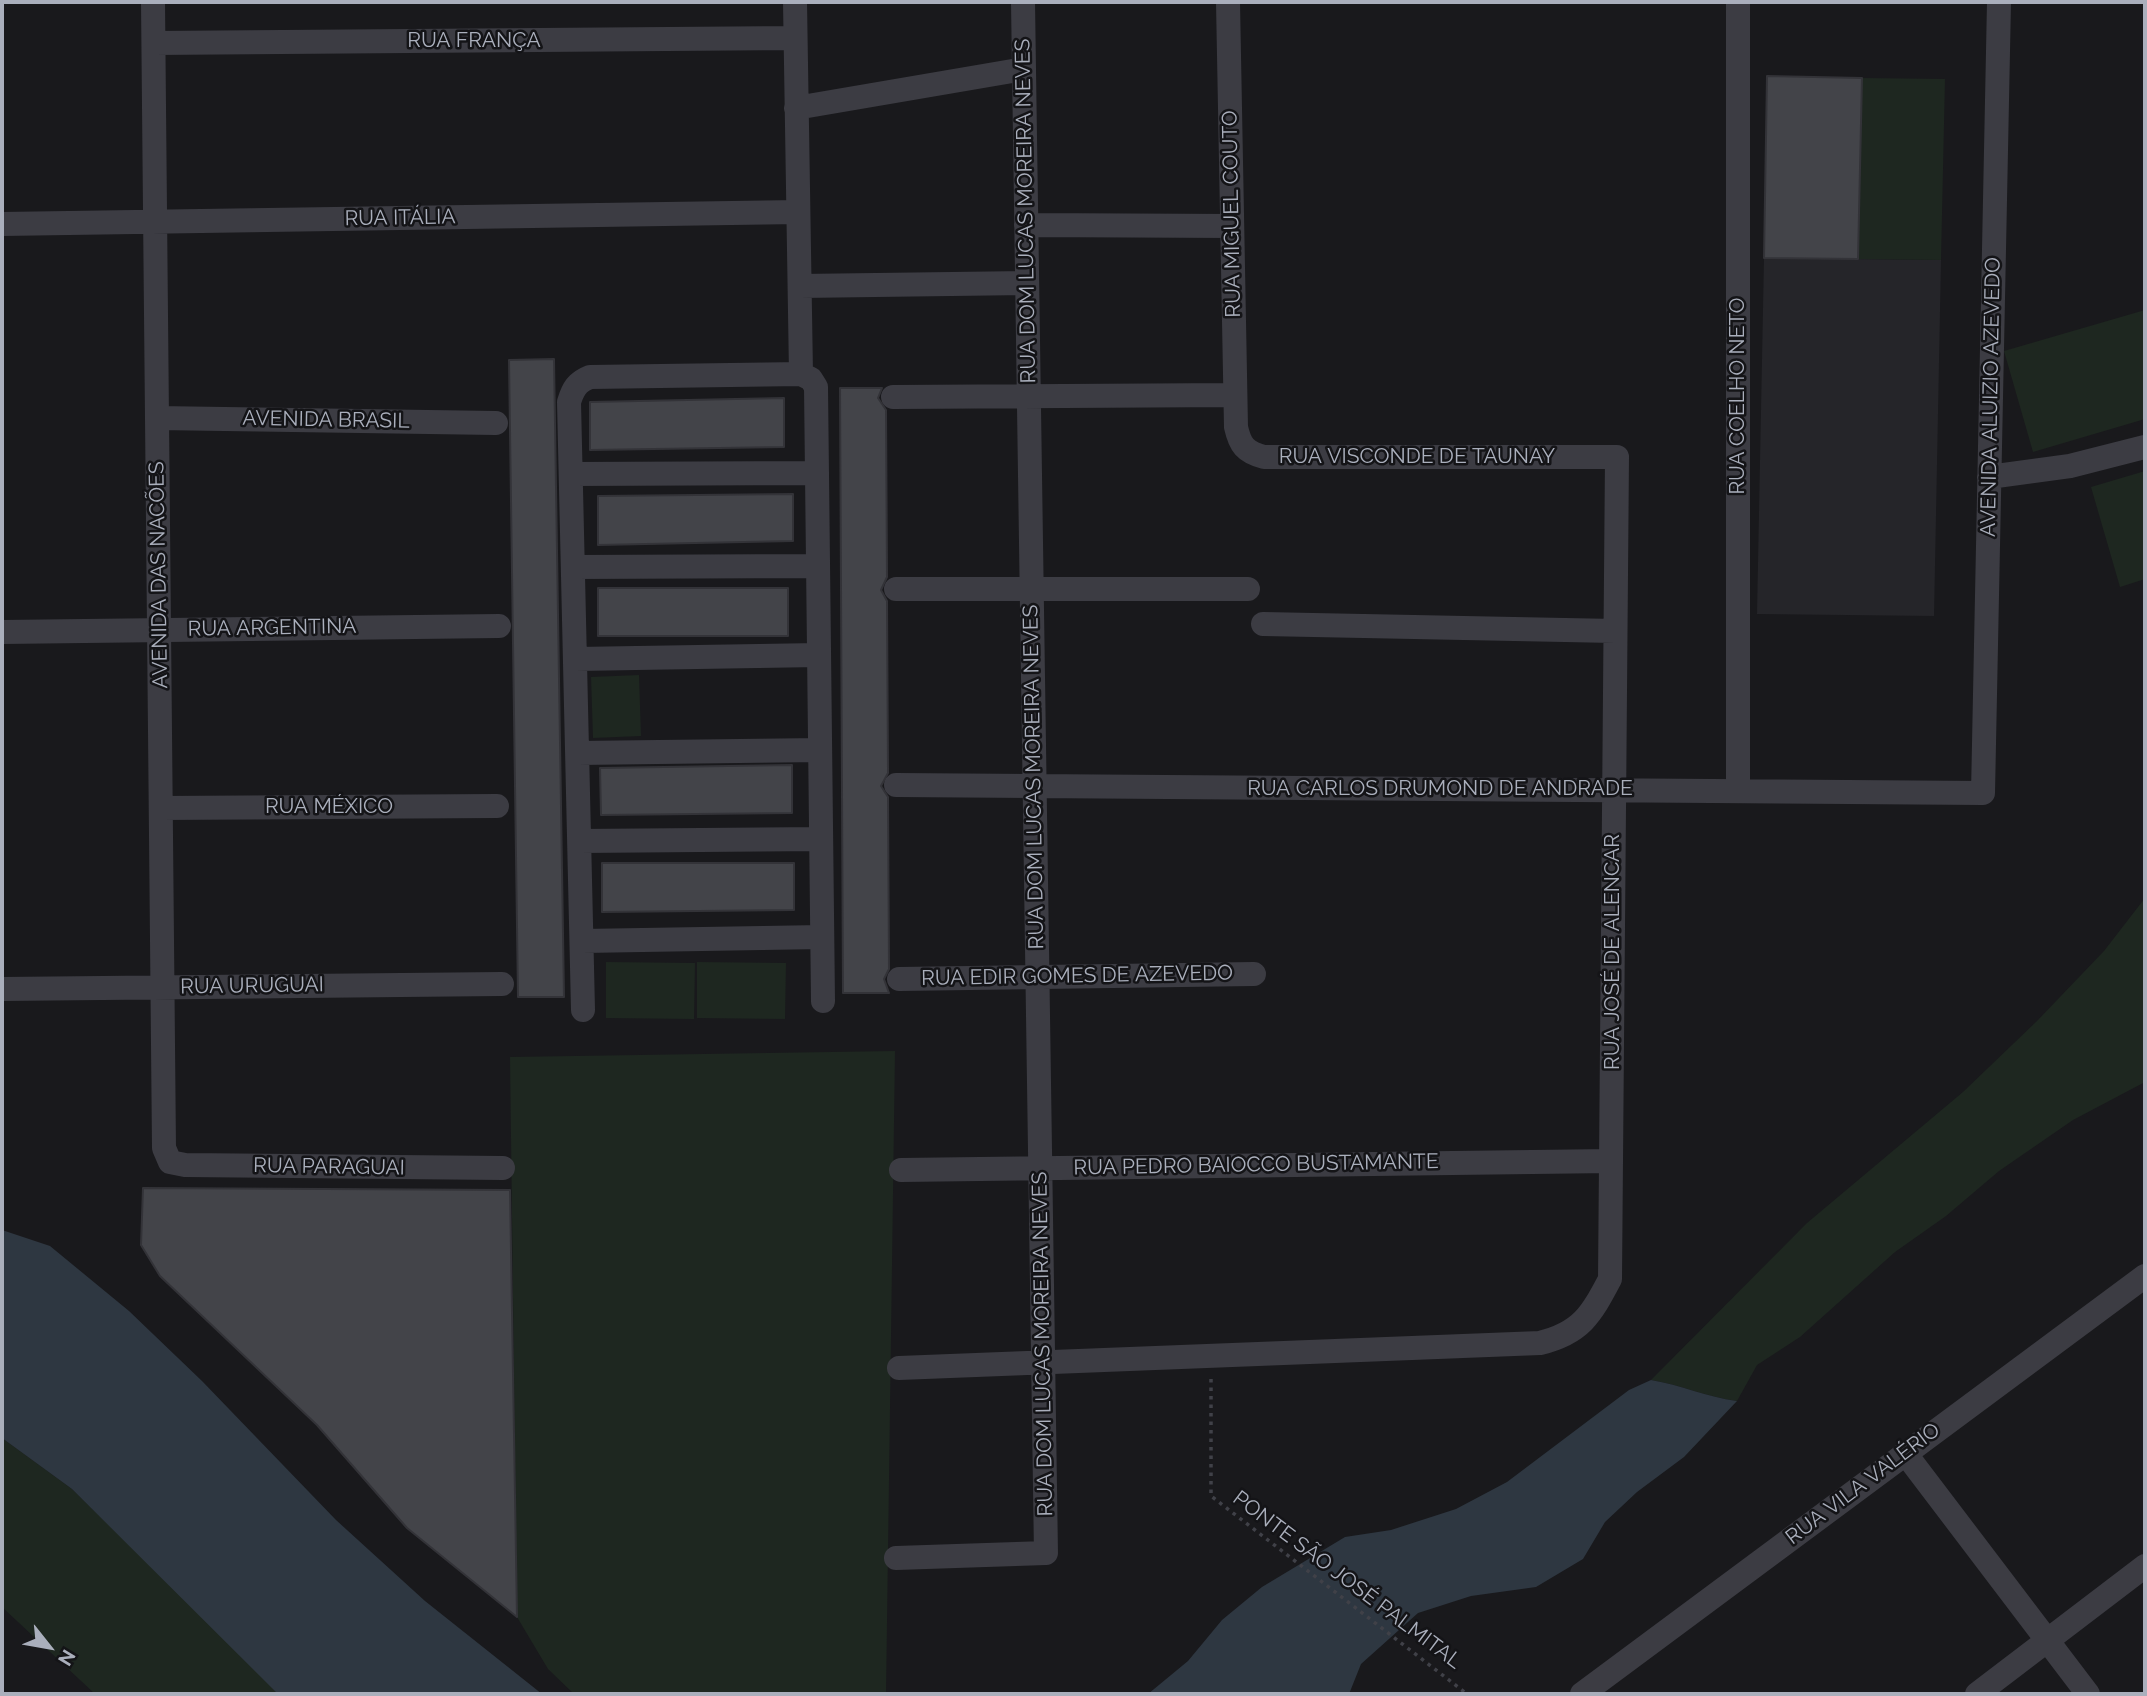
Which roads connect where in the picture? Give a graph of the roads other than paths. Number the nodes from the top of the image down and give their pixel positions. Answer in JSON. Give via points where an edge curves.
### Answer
{"nodes":[{"id":1,"x":153,"y":2,"type":"edge"},
{"id":2,"x":795,"y":2,"type":"edge"},
{"id":3,"x":1023,"y":2,"type":"edge"},
{"id":4,"x":1228,"y":2,"type":"edge"},
{"id":5,"x":1738,"y":2,"type":"edge"},
{"id":6,"x":1999,"y":2,"type":"edge"},
{"id":7,"x":795,"y":38,"type":"junction"},
{"id":8,"x":153,"y":43,"type":"junction"},
{"id":9,"x":1024,"y":69,"type":"junction"},
{"id":10,"x":796,"y":108,"type":"junction"},
{"id":11,"x":798,"y":212,"type":"junction"},
{"id":12,"x":155,"y":221,"type":"junction"},
{"id":13,"x":2,"y":224,"type":"edge"},
{"id":14,"x":1026,"y":225,"type":"junction"},
{"id":15,"x":1232,"y":226,"type":"junction"},
{"id":16,"x":1027,"y":283,"type":"junction"},
{"id":17,"x":800,"y":286,"type":"junction"},
{"id":18,"x":801,"y":374,"type":"junction"},
{"id":19,"x":1235,"y":395,"type":"junction"},
{"id":20,"x":1028,"y":396,"type":"junction"},
{"id":21,"x":892,"y":397,"type":"dead end"},
{"id":22,"x":157,"y":418,"type":"junction"},
{"id":23,"x":496,"y":423,"type":"dead end"},
{"id":24,"x":1236,"y":427,"type":"joint"},
{"id":25,"x":2145,"y":447,"type":"edge"},
{"id":26,"x":1616,"y":457,"type":"joint"},
{"id":27,"x":817,"y":473,"type":"junction"},
{"id":28,"x":571,"y":474,"type":"junction"},
{"id":29,"x":1989,"y":477,"type":"junction"},
{"id":30,"x":818,"y":566,"type":"junction"},
{"id":31,"x":573,"y":567,"type":"junction"},
{"id":32,"x":895,"y":589,"type":"dead end"},
{"id":33,"x":1031,"y":589,"type":"junction"},
{"id":34,"x":1248,"y":589,"type":"dead end"},
{"id":35,"x":1263,"y":624,"type":"dead end"},
{"id":36,"x":499,"y":625,"type":"dead end"},
{"id":37,"x":159,"y":630,"type":"junction"},
{"id":38,"x":1615,"y":631,"type":"junction"},
{"id":39,"x":2,"y":632,"type":"edge"},
{"id":40,"x":819,"y":655,"type":"junction"},
{"id":41,"x":576,"y":659,"type":"junction"},
{"id":42,"x":820,"y":750,"type":"junction"},
{"id":43,"x":578,"y":754,"type":"junction"},
{"id":44,"x":896,"y":785,"type":"dead end"},
{"id":45,"x":1034,"y":786,"type":"junction"},
{"id":46,"x":1614,"y":790,"type":"junction"},
{"id":47,"x":1738,"y":791,"type":"junction"},
{"id":48,"x":1983,"y":793,"type":"joint"},
{"id":49,"x":497,"y":806,"type":"dead end"},
{"id":50,"x":161,"y":808,"type":"junction"},
{"id":51,"x":821,"y":839,"type":"junction"},
{"id":52,"x":580,"y":841,"type":"junction"},
{"id":53,"x":822,"y":937,"type":"junction"},
{"id":54,"x":583,"y":941,"type":"junction"},
{"id":55,"x":1254,"y":974,"type":"dead end"},
{"id":56,"x":1037,"y":977,"type":"junction"},
{"id":57,"x":899,"y":979,"type":"dead end"},
{"id":58,"x":502,"y":984,"type":"dead end"},
{"id":59,"x":162,"y":987,"type":"junction"},
{"id":60,"x":2,"y":989,"type":"edge"},
{"id":61,"x":823,"y":1001,"type":"dead end"},
{"id":62,"x":583,"y":1010,"type":"dead end"},
{"id":63,"x":164,"y":1147,"type":"joint"},
{"id":64,"x":1611,"y":1160,"type":"junction"},
{"id":65,"x":503,"y":1168,"type":"dead end"},
{"id":66,"x":1040,"y":1168,"type":"junction"},
{"id":67,"x":901,"y":1171,"type":"dead end"},
{"id":68,"x":2145,"y":1276,"type":"edge"},
{"id":69,"x":1043,"y":1362,"type":"junction"},
{"id":70,"x":899,"y":1368,"type":"dead end"},
{"id":71,"x":1905,"y":1453,"type":"junction"},
{"id":72,"x":896,"y":1558,"type":"dead end"},
{"id":73,"x":2145,"y":1566,"type":"edge"},
{"id":74,"x":2047,"y":1641,"type":"junction"},
{"id":75,"x":1582,"y":1694,"type":"edge"},
{"id":76,"x":1977,"y":1694,"type":"edge"},
{"id":77,"x":2088,"y":1694,"type":"edge"}],
"edges":[{"from":1,"to":8,"type":"street","name":"AVENIDA DAS NACÕES"},
{"from":2,"to":7,"type":"street"},
{"from":3,"to":9,"type":"street","name":"RUA DOM LUCAS MOREIRA NEVES"},
{"from":4,"to":15,"type":"street","name":"RUA MIGUEL COUTO"},
{"from":5,"to":47,"type":"street","name":"RUA COELHO NETO"},
{"from":6,"to":29,"type":"street","name":"AVENIDA ALUIZIO AZEVEDO"},
{"from":7,"to":8,"type":"street","name":"RUA FRANÇA"},
{"from":7,"to":10,"type":"street"},
{"from":8,"to":12,"type":"street","name":"AVENIDA DAS NACÕES"},
{"from":9,"to":10,"type":"street"},
{"from":9,"to":14,"type":"street","name":"RUA DOM LUCAS MOREIRA NEVES"},
{"from":10,"to":11,"type":"street"},
{"from":11,"to":12,"type":"street","name":"RUA ITÁLIA"},
{"from":11,"to":17,"type":"street"},
{"from":12,"to":13,"type":"street","name":"RUA ITÁLIA"},
{"from":12,"to":22,"type":"street","name":"AVENIDA DAS NACÕES"},
{"from":14,"to":15,"type":"street"},
{"from":14,"to":16,"type":"street","name":"RUA DOM LUCAS MOREIRA NEVES"},
{"from":15,"to":19,"type":"street","name":"RUA MIGUEL COUTO"},
{"from":16,"to":17,"type":"street"},
{"from":16,"to":20,"type":"street","name":"RUA DOM LUCAS MOREIRA NEVES"},
{"from":17,"to":18,"type":"street"},
{"from":18,"to":27,"type":"street","via":[[816,387]]},
{"from":18,"to":28,"type":"street","via":[[590,377],[580,381],[569,402]]},
{"from":19,"to":20,"type":"street"},
{"from":19,"to":24,"type":"street","name":"RUA MIGUEL COUTO"},
{"from":20,"to":21,"type":"street"},
{"from":20,"to":33,"type":"street","name":"RUA DOM LUCAS MOREIRA NEVES"},
{"from":22,"to":23,"type":"street","name":"AVENIDA BRASIL"},
{"from":22,"to":37,"type":"street","name":"AVENIDA DAS NACÕES"},
{"from":24,"to":26,"type":"street","name":"RUA VISCONDE DE TAUNAY","via":[[1240,445],[1264,457]]},
{"from":25,"to":29,"type":"street","via":[[2070,466]]},
{"from":26,"to":38,"type":"street","name":"RUA JOSÉ DE ALENCAR"},
{"from":27,"to":28,"type":"street"},
{"from":27,"to":30,"type":"street"},
{"from":28,"to":31,"type":"street"},
{"from":29,"to":48,"type":"street","name":"AVENIDA ALUIZIO AZEVEDO"},
{"from":30,"to":31,"type":"street"},
{"from":30,"to":40,"type":"street"},
{"from":31,"to":41,"type":"street"},
{"from":32,"to":33,"type":"street"},
{"from":33,"to":34,"type":"street"},
{"from":33,"to":45,"type":"street","name":"RUA DOM LUCAS MOREIRA NEVES"},
{"from":35,"to":38,"type":"street"},
{"from":36,"to":37,"type":"street","name":"RUA ARGENTINA"},
{"from":37,"to":39,"type":"street","name":"RUA ARGENTINA"},
{"from":37,"to":50,"type":"street","name":"AVENIDA DAS NACÕES"},
{"from":38,"to":46,"type":"street","name":"RUA JOSÉ DE ALENCAR"},
{"from":40,"to":41,"type":"street"},
{"from":40,"to":42,"type":"street"},
{"from":41,"to":43,"type":"street"},
{"from":42,"to":43,"type":"street"},
{"from":42,"to":51,"type":"street"},
{"from":43,"to":52,"type":"street"},
{"from":44,"to":45,"type":"street","name":"RUA CARLOS DRUMOND DE ANDRADE"},
{"from":45,"to":46,"type":"street","name":"RUA CARLOS DRUMOND DE ANDRADE"},
{"from":45,"to":56,"type":"street","name":"RUA DOM LUCAS MOREIRA NEVES"},
{"from":46,"to":47,"type":"street","name":"RUA CARLOS DRUMOND DE ANDRADE"},
{"from":46,"to":64,"type":"street","name":"RUA JOSÉ DE ALENCAR"},
{"from":47,"to":48,"type":"street","name":"RUA CARLOS DRUMOND DE ANDRADE"},
{"from":49,"to":50,"type":"street","name":"RUA MÉXICO"},
{"from":50,"to":59,"type":"street","name":"AVENIDA DAS NACÕES"},
{"from":51,"to":52,"type":"street"},
{"from":51,"to":53,"type":"street"},
{"from":52,"to":54,"type":"street"},
{"from":53,"to":54,"type":"street"},
{"from":53,"to":61,"type":"street"},
{"from":54,"to":62,"type":"street"},
{"from":55,"to":56,"type":"street","name":"RUA EDIR GOMES DE AZEVEDO"},
{"from":56,"to":57,"type":"street","name":"RUA EDIR GOMES DE AZEVEDO"},
{"from":56,"to":66,"type":"street","name":"RUA DOM LUCAS MOREIRA NEVES"},
{"from":58,"to":59,"type":"street","name":"RUA URUGUAI"},
{"from":59,"to":60,"type":"street","name":"RUA URUGUAI"},
{"from":59,"to":63,"type":"street","name":"AVENIDA DAS NACÕES"},
{"from":63,"to":65,"type":"street","name":"RUA PARAGUAI","via":[[170,1162],[185,1165]]},
{"from":64,"to":66,"type":"street","name":"RUA PEDRO BAIOCCO BUSTAMANTE"},
{"from":64,"to":69,"type":"street","name":"RUA JOSÉ DE ALENCAR","via":[[1610,1279],[1580,1326],[1560,1338],[1540,1343]]},
{"from":66,"to":67,"type":"street","name":"RUA PEDRO BAIOCCO BUSTAMANTE"},
{"from":66,"to":69,"type":"street","name":"RUA DOM LUCAS MOREIRA NEVES"},
{"from":68,"to":71,"type":"street","name":"RUA VILA VALÉRIO"},
{"from":69,"to":70,"type":"street"},
{"from":69,"to":72,"type":"street","name":"RUA DOM LUCAS MOREIRA NEVES","via":[[1046,1553]]},
{"from":71,"to":74,"type":"street"},
{"from":71,"to":75,"type":"street","name":"RUA VILA VALÉRIO"},
{"from":73,"to":74,"type":"street"},
{"from":74,"to":76,"type":"street"},
{"from":74,"to":77,"type":"street"}]}
